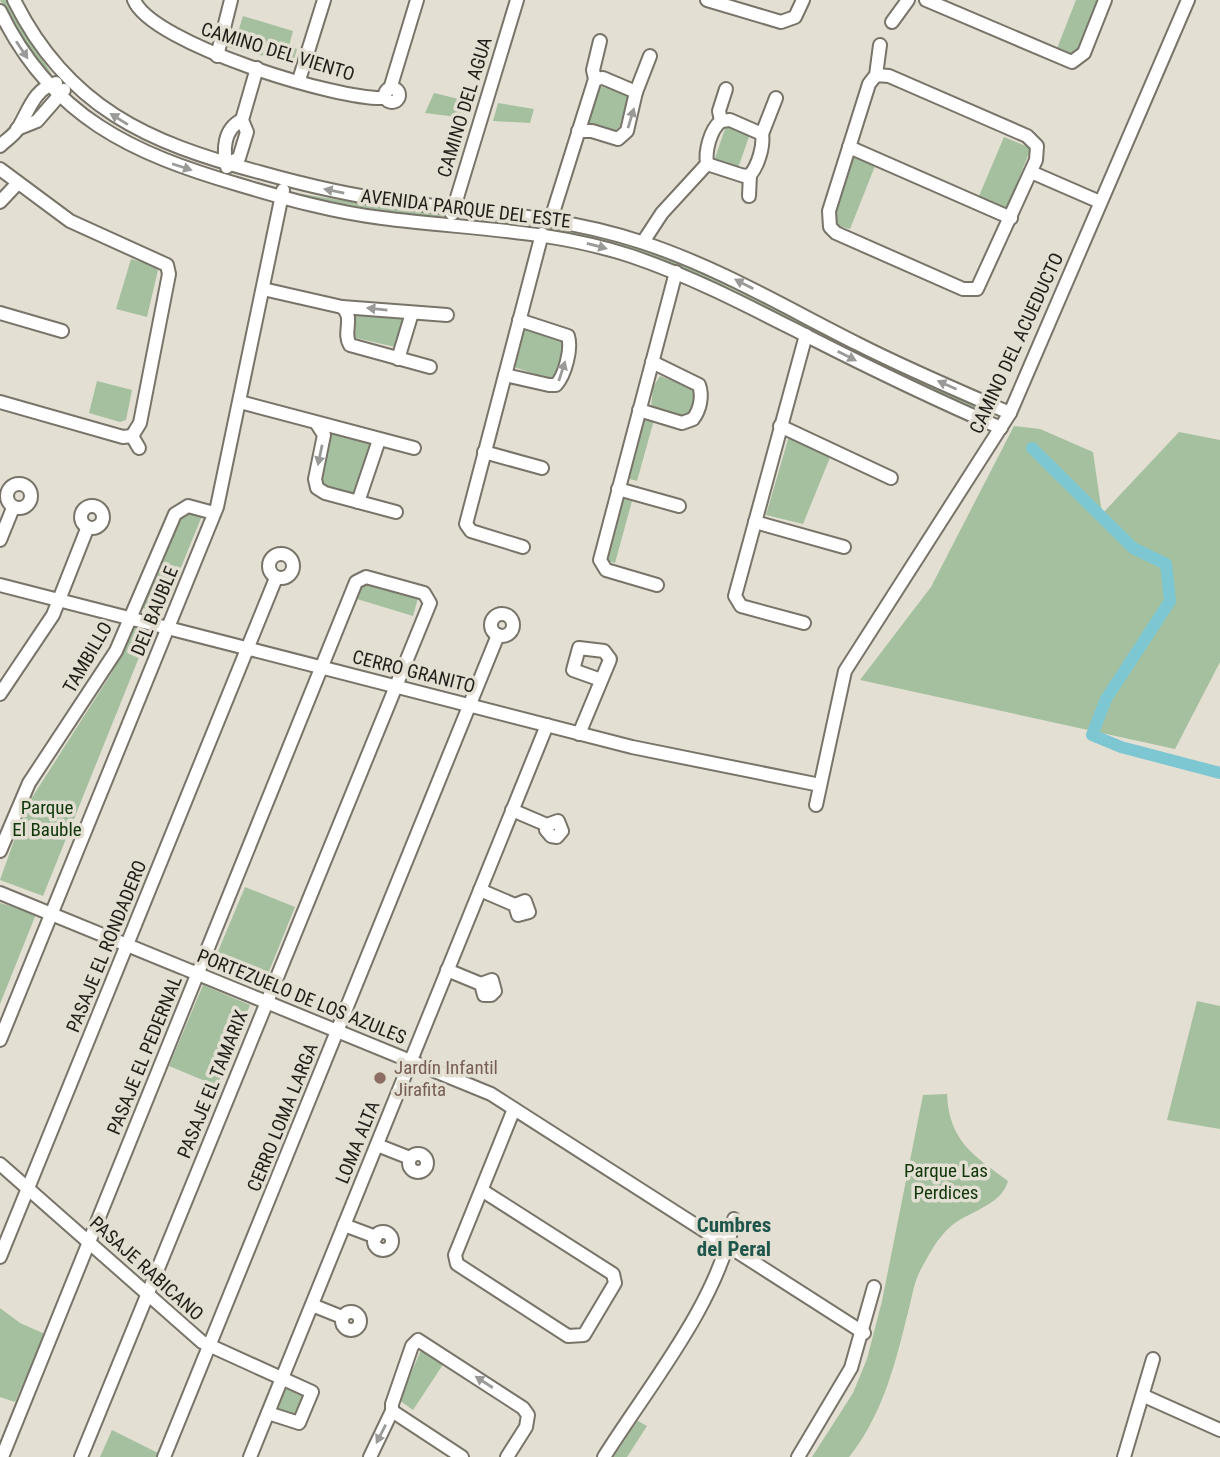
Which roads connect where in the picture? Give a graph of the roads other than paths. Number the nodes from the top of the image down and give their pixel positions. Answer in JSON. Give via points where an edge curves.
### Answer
{"nodes":[{"id":1,"x":14,"y":0,"type":"edge"},
{"id":2,"x":134,"y":0,"type":"edge"},
{"id":3,"x":231,"y":0,"type":"edge"},
{"id":4,"x":324,"y":0,"type":"edge"},
{"id":5,"x":416,"y":0,"type":"edge"},
{"id":6,"x":517,"y":0,"type":"edge"},
{"id":7,"x":707,"y":0,"type":"edge"},
{"id":8,"x":803,"y":0,"type":"edge"},
{"id":9,"x":908,"y":0,"type":"edge"},
{"id":10,"x":926,"y":0,"type":"edge"},
{"id":11,"x":1105,"y":0,"type":"edge"},
{"id":12,"x":1188,"y":0,"type":"edge"},
{"id":13,"x":0,"y":11,"type":"edge"},
{"id":14,"x":892,"y":22,"type":"dead end"},
{"id":15,"x":600,"y":41,"type":"dead end"},
{"id":16,"x":880,"y":44,"type":"dead end"},
{"id":17,"x":217,"y":56,"type":"junction"},
{"id":18,"x":650,"y":57,"type":"dead end"},
{"id":19,"x":257,"y":68,"type":"junction"},
{"id":20,"x":876,"y":75,"type":"junction"},
{"id":21,"x":595,"y":79,"type":"junction"},
{"id":22,"x":69,"y":80,"type":"junction"},
{"id":23,"x":299,"y":80,"type":"junction"},
{"id":24,"x":49,"y":85,"type":"junction"},
{"id":25,"x":726,"y":89,"type":"dead end"},
{"id":26,"x":636,"y":92,"type":"junction"},
{"id":27,"x":61,"y":97,"type":"junction"},
{"id":28,"x":776,"y":98,"type":"dead end"},
{"id":29,"x":721,"y":121,"type":"junction"},
{"id":30,"x":17,"y":129,"type":"junction"},
{"id":31,"x":578,"y":131,"type":"junction"},
{"id":32,"x":762,"y":134,"type":"junction"},
{"id":33,"x":0,"y":146,"type":"edge"},
{"id":34,"x":849,"y":147,"type":"junction"},
{"id":35,"x":228,"y":164,"type":"junction"},
{"id":36,"x":707,"y":164,"type":"junction"},
{"id":37,"x":0,"y":169,"type":"edge"},
{"id":38,"x":1031,"y":172,"type":"junction"},
{"id":39,"x":750,"y":175,"type":"junction"},
{"id":40,"x":285,"y":179,"type":"junction"},
{"id":41,"x":222,"y":180,"type":"junction"},
{"id":42,"x":17,"y":184,"type":"junction"},
{"id":43,"x":749,"y":195,"type":"dead end"},
{"id":44,"x":282,"y":197,"type":"junction"},
{"id":45,"x":0,"y":202,"type":"edge"},
{"id":46,"x":1101,"y":202,"type":"junction"},
{"id":47,"x":454,"y":207,"type":"junction"},
{"id":48,"x":1011,"y":218,"type":"junction"},
{"id":49,"x":551,"y":219,"type":"junction"},
{"id":50,"x":449,"y":225,"type":"junction"},
{"id":51,"x":542,"y":234,"type":"junction"},
{"id":52,"x":643,"y":242,"type":"junction"},
{"id":53,"x":676,"y":272,"type":"junction"},
{"id":54,"x":263,"y":289,"type":"junction"},
{"id":55,"x":342,"y":307,"type":"junction"},
{"id":56,"x":0,"y":313,"type":"edge"},
{"id":57,"x":412,"y":313,"type":"junction"},
{"id":58,"x":447,"y":315,"type":"dead end"},
{"id":59,"x":519,"y":320,"type":"junction"},
{"id":60,"x":62,"y":331,"type":"dead end"},
{"id":61,"x":806,"y":335,"type":"junction"},
{"id":62,"x":398,"y":359,"type":"junction"},
{"id":63,"x":652,"y":362,"type":"junction"},
{"id":64,"x":430,"y":368,"type":"dead end"},
{"id":65,"x":505,"y":375,"type":"junction"},
{"id":66,"x":0,"y":402,"type":"edge"},
{"id":67,"x":240,"y":402,"type":"junction"},
{"id":68,"x":639,"y":410,"type":"junction"},
{"id":69,"x":1010,"y":413,"type":"junction"},
{"id":70,"x":317,"y":424,"type":"junction"},
{"id":71,"x":780,"y":426,"type":"junction"},
{"id":72,"x":1002,"y":428,"type":"junction"},
{"id":73,"x":132,"y":436,"type":"junction"},
{"id":74,"x":379,"y":440,"type":"junction"},
{"id":75,"x":414,"y":448,"type":"dead end"},
{"id":76,"x":139,"y":449,"type":"dead end"},
{"id":77,"x":484,"y":452,"type":"junction"},
{"id":78,"x":542,"y":468,"type":"dead end"},
{"id":79,"x":891,"y":478,"type":"dead end"},
{"id":80,"x":618,"y":489,"type":"junction"},
{"id":81,"x":358,"y":502,"type":"junction"},
{"id":82,"x":679,"y":506,"type":"dead end"},
{"id":83,"x":13,"y":509,"type":"dead end"},
{"id":84,"x":396,"y":512,"type":"dead end"},
{"id":85,"x":215,"y":513,"type":"junction"},
{"id":86,"x":755,"y":522,"type":"junction"},
{"id":87,"x":87,"y":529,"type":"dead end"},
{"id":88,"x":0,"y":540,"type":"edge"},
{"id":89,"x":523,"y":547,"type":"dead end"},
{"id":90,"x":844,"y":547,"type":"dead end"},
{"id":91,"x":276,"y":578,"type":"dead end"},
{"id":92,"x":393,"y":584,"type":"joint"},
{"id":93,"x":0,"y":585,"type":"edge"},
{"id":94,"x":657,"y":585,"type":"dead end"},
{"id":95,"x":59,"y":600,"type":"junction"},
{"id":96,"x":130,"y":619,"type":"junction"},
{"id":97,"x":804,"y":623,"type":"dead end"},
{"id":98,"x":167,"y":628,"type":"junction"},
{"id":99,"x":498,"y":635,"type":"dead end"},
{"id":100,"x":248,"y":649,"type":"junction"},
{"id":101,"x":322,"y":668,"type":"junction"},
{"id":102,"x":601,"y":680,"type":"dead end"},
{"id":103,"x":395,"y":686,"type":"junction"},
{"id":104,"x":0,"y":694,"type":"edge"},
{"id":105,"x":470,"y":706,"type":"junction"},
{"id":106,"x":547,"y":725,"type":"junction"},
{"id":107,"x":579,"y":734,"type":"junction"},
{"id":108,"x":820,"y":785,"type":"junction"},
{"id":109,"x":816,"y":805,"type":"dead end"},
{"id":110,"x":512,"y":810,"type":"junction"},
{"id":111,"x":547,"y":825,"type":"dead end"},
{"id":112,"x":0,"y":852,"type":"edge"},
{"id":113,"x":480,"y":890,"type":"junction"},
{"id":114,"x":0,"y":893,"type":"edge"},
{"id":115,"x":514,"y":905,"type":"dead end"},
{"id":116,"x":51,"y":914,"type":"junction"},
{"id":117,"x":127,"y":945,"type":"junction"},
{"id":118,"x":447,"y":970,"type":"junction"},
{"id":119,"x":198,"y":974,"type":"junction"},
{"id":120,"x":481,"y":984,"type":"dead end"},
{"id":121,"x":267,"y":1002,"type":"junction"},
{"id":122,"x":338,"y":1031,"type":"junction"},
{"id":123,"x":0,"y":1040,"type":"edge"},
{"id":124,"x":411,"y":1060,"type":"junction"},
{"id":125,"x":514,"y":1109,"type":"junction"},
{"id":126,"x":377,"y":1145,"type":"junction"},
{"id":127,"x":410,"y":1158,"type":"dead end"},
{"id":128,"x":0,"y":1164,"type":"edge"},
{"id":129,"x":28,"y":1188,"type":"junction"},
{"id":130,"x":482,"y":1191,"type":"junction"},
{"id":131,"x":734,"y":1219,"type":"dead end"},
{"id":132,"x":344,"y":1225,"type":"junction"},
{"id":133,"x":89,"y":1242,"type":"junction"},
{"id":134,"x":391,"y":1245,"type":"dead end"},
{"id":135,"x":729,"y":1245,"type":"junction"},
{"id":136,"x":0,"y":1257,"type":"edge"},
{"id":137,"x":874,"y":1287,"type":"dead end"},
{"id":138,"x":148,"y":1294,"type":"junction"},
{"id":139,"x":312,"y":1305,"type":"junction"},
{"id":140,"x":342,"y":1317,"type":"dead end"},
{"id":141,"x":864,"y":1333,"type":"junction"},
{"id":142,"x":209,"y":1347,"type":"junction"},
{"id":143,"x":1153,"y":1359,"type":"dead end"},
{"id":144,"x":282,"y":1378,"type":"junction"},
{"id":145,"x":1144,"y":1396,"type":"junction"},
{"id":146,"x":392,"y":1411,"type":"junction"},
{"id":147,"x":268,"y":1413,"type":"junction"},
{"id":148,"x":1220,"y":1430,"type":"edge"},
{"id":149,"x":2,"y":1457,"type":"edge"},
{"id":150,"x":81,"y":1457,"type":"edge"},
{"id":151,"x":164,"y":1457,"type":"edge"},
{"id":152,"x":250,"y":1457,"type":"edge"},
{"id":153,"x":370,"y":1457,"type":"edge"},
{"id":154,"x":462,"y":1457,"type":"edge"},
{"id":155,"x":507,"y":1457,"type":"edge"},
{"id":156,"x":604,"y":1457,"type":"edge"},
{"id":157,"x":798,"y":1457,"type":"edge"},
{"id":158,"x":1124,"y":1457,"type":"edge"}],
"edges":[{"from":1,"to":22,"type":"street","name":"AVENIDA PARQUE DEL ESTE","via":[[40,47]]},
{"from":2,"to":17,"type":"street","name":"CAMINO DEL VIENTO","via":[[164,30]]},
{"from":3,"to":17,"type":"street"},
{"from":4,"to":23,"type":"street"},
{"from":5,"to":23,"type":"street","name":"CAMINO DEL VIENTO","via":[[388,93],[363,97]]},
{"from":6,"to":47,"type":"street","name":"CAMINO DEL AGUA"},
{"from":7,"to":8,"type":"street","via":[[781,22],[791,20]]},
{"from":9,"to":14,"type":"street"},
{"from":10,"to":11,"type":"street","via":[[1072,62],[1084,53]]},
{"from":12,"to":46,"type":"street","name":"CAMINO DEL ACUEDUCTO"},
{"from":13,"to":24,"type":"street","name":"AVENIDA PARQUE DEL ESTE","one_way":true},
{"from":15,"to":21,"type":"street"},
{"from":16,"to":20,"type":"street"},
{"from":17,"to":19,"type":"street","name":"CAMINO DEL VIENTO"},
{"from":18,"to":26,"type":"street"},
{"from":19,"to":23,"type":"street","name":"CAMINO DEL VIENTO"},
{"from":19,"to":35,"type":"street","via":[[242,120],[247,132],[241,155]]},
{"from":20,"to":34,"type":"street"},
{"from":20,"to":38,"type":"street","via":[[889,76],[1031,138],[1038,151]]},
{"from":21,"to":26,"type":"street"},
{"from":21,"to":31,"type":"street"},
{"from":22,"to":24,"type":"street"},
{"from":22,"to":27,"type":"street"},
{"from":35,"to":22,"type":"street","name":"AVENIDA PARQUE DEL ESTE","one_way":true,"via":[[136,130]]},
{"from":24,"to":27,"type":"street","name":"AVENIDA PARQUE DEL ESTE"},
{"from":24,"to":30,"type":"street","via":[[27,109]]},
{"from":25,"to":29,"type":"street","via":[[719,111]]},
{"from":31,"to":26,"type":"street","one_way":true,"via":[[623,137]]},
{"from":27,"to":30,"type":"street","via":[[37,121]]},
{"from":27,"to":41,"type":"street","name":"AVENIDA PARQUE DEL ESTE","one_way":true,"via":[[122,142]]},
{"from":28,"to":32,"type":"street"},
{"from":29,"to":32,"type":"street","via":[[730,120]]},
{"from":29,"to":36,"type":"street","via":[[707,151]]},
{"from":30,"to":33,"type":"street"},
{"from":31,"to":49,"type":"street"},
{"from":32,"to":39,"type":"street"},
{"from":34,"to":48,"type":"street"},
{"from":34,"to":48,"type":"street","via":[[828,217],[836,233],[970,290],[982,284]]},
{"from":35,"to":40,"type":"street","name":"AVENIDA PARQUE DEL ESTE"},
{"from":35,"to":41,"type":"street"},
{"from":36,"to":39,"type":"street"},
{"from":36,"to":52,"type":"street","via":[[662,213]]},
{"from":37,"to":42,"type":"street"},
{"from":38,"to":46,"type":"street"},
{"from":38,"to":48,"type":"street"},
{"from":39,"to":43,"type":"street"},
{"from":40,"to":44,"type":"street","name":"DEL BAUBLE"},
{"from":47,"to":40,"type":"street","name":"AVENIDA PARQUE DEL ESTE","one_way":true,"via":[[371,198]]},
{"from":41,"to":44,"type":"street","name":"AVENIDA PARQUE DEL ESTE"},
{"from":42,"to":45,"type":"street"},
{"from":42,"to":73,"type":"street","via":[[86,230],[167,265],[140,423]]},
{"from":44,"to":50,"type":"street","name":"AVENIDA PARQUE DEL ESTE","via":[[363,215]]},
{"from":44,"to":54,"type":"street","name":"DEL BAUBLE"},
{"from":46,"to":69,"type":"street","name":"CAMINO DEL ACUEDUCTO"},
{"from":47,"to":49,"type":"street","name":"AVENIDA PARQUE DEL ESTE"},
{"from":47,"to":50,"type":"street","name":"CAMINO DEL AGUA"},
{"from":49,"to":52,"type":"street","name":"AVENIDA PARQUE DEL ESTE"},
{"from":50,"to":51,"type":"street","name":"AVENIDA PARQUE DEL ESTE"},
{"from":51,"to":53,"type":"street","name":"AVENIDA PARQUE DEL ESTE","one_way":true,"via":[[603,247]]},
{"from":51,"to":59,"type":"street"},
{"from":69,"to":52,"type":"street","name":"AVENIDA PARQUE DEL ESTE","one_way":true,"via":[[878,354],[725,275]]},
{"from":53,"to":61,"type":"street","name":"AVENIDA PARQUE DEL ESTE"},
{"from":53,"to":63,"type":"street"},
{"from":54,"to":55,"type":"street"},
{"from":54,"to":67,"type":"street","name":"DEL BAUBLE"},
{"from":57,"to":55,"type":"street","one_way":true},
{"from":55,"to":62,"type":"street","via":[[349,317],[350,345]]},
{"from":56,"to":60,"type":"street"},
{"from":57,"to":58,"type":"street"},
{"from":57,"to":62,"type":"street"},
{"from":59,"to":65,"type":"street"},
{"from":65,"to":59,"type":"street","one_way":true,"via":[[550,385],[561,378],[568,336]]},
{"from":61,"to":71,"type":"street"},
{"from":61,"to":72,"type":"street","name":"AVENIDA PARQUE DEL ESTE","one_way":true},
{"from":62,"to":64,"type":"street"},
{"from":63,"to":68,"type":"street"},
{"from":63,"to":68,"type":"street","via":[[696,383],[701,393],[699,408],[693,419],[682,423]]},
{"from":65,"to":77,"type":"street"},
{"from":66,"to":73,"type":"street"},
{"from":67,"to":70,"type":"street"},
{"from":67,"to":85,"type":"street","name":"DEL BAUBLE"},
{"from":68,"to":80,"type":"street"},
{"from":69,"to":72,"type":"street","name":"CAMINO DEL ACUEDUCTO"},
{"from":70,"to":74,"type":"street"},
{"from":70,"to":81,"type":"street","one_way":true,"via":[[324,435],[317,488]]},
{"from":71,"to":79,"type":"street"},
{"from":71,"to":86,"type":"street"},
{"from":72,"to":108,"type":"street","name":"CAMINO DEL ACUEDUCTO","via":[[852,656],[839,686]]},
{"from":73,"to":76,"type":"street"},
{"from":74,"to":75,"type":"street"},
{"from":74,"to":81,"type":"street"},
{"from":77,"to":78,"type":"street"},
{"from":77,"to":89,"type":"street","via":[[466,527]]},
{"from":80,"to":82,"type":"street"},
{"from":80,"to":94,"type":"street","via":[[600,563],[606,570]]},
{"from":81,"to":84,"type":"street"},
{"from":83,"to":88,"type":"street"},
{"from":85,"to":96,"type":"street","name":"TAMBILLO","via":[[188,506],[176,514]]},
{"from":85,"to":98,"type":"street","name":"DEL BAUBLE"},
{"from":86,"to":90,"type":"street"},
{"from":86,"to":97,"type":"street","via":[[736,602]]},
{"from":87,"to":95,"type":"street"},
{"from":91,"to":100,"type":"street","name":"PASAJE EL RONDADERO"},
{"from":92,"to":101,"type":"street","name":"PASAJE EL PEDERNAL","via":[[366,577],[356,582]]},
{"from":92,"to":103,"type":"street","name":"PASAJE EL TAMARIX","via":[[426,594],[431,600]]},
{"from":93,"to":95,"type":"street","name":"CERRO GRANITO"},
{"from":95,"to":96,"type":"street","name":"CERRO GRANITO"},
{"from":95,"to":104,"type":"street"},
{"from":96,"to":98,"type":"street","name":"CERRO GRANITO"},
{"from":96,"to":112,"type":"street","name":"TAMBILLO","via":[[111,660],[22,796]]},
{"from":98,"to":100,"type":"street","name":"CERRO GRANITO"},
{"from":98,"to":116,"type":"street","name":"DEL BAUBLE"},
{"from":99,"to":105,"type":"street","name":"CERRO LOMA LARGA"},
{"from":100,"to":101,"type":"street","name":"CERRO GRANITO"},
{"from":100,"to":117,"type":"street","name":"PASAJE EL RONDADERO"},
{"from":101,"to":103,"type":"street","name":"CERRO GRANITO"},
{"from":101,"to":119,"type":"street","name":"PASAJE EL PEDERNAL"},
{"from":102,"to":107,"type":"street"},
{"from":103,"to":105,"type":"street","name":"CERRO GRANITO"},
{"from":103,"to":121,"type":"street","name":"PASAJE EL TAMARIX"},
{"from":105,"to":106,"type":"street","name":"CERRO GRANITO"},
{"from":105,"to":122,"type":"street","name":"CERRO LOMA LARGA"},
{"from":106,"to":107,"type":"street","name":"CERRO GRANITO"},
{"from":106,"to":110,"type":"street","name":"LOMA ALTA"},
{"from":107,"to":108,"type":"street","name":"CERRO GRANITO"},
{"from":108,"to":109,"type":"street","name":"CAMINO DEL ACUEDUCTO"},
{"from":110,"to":111,"type":"street"},
{"from":110,"to":113,"type":"street","name":"LOMA ALTA"},
{"from":113,"to":115,"type":"street"},
{"from":113,"to":118,"type":"street","name":"LOMA ALTA"},
{"from":114,"to":116,"type":"street","name":"PORTEZUELO DE LOS AZULES"},
{"from":116,"to":117,"type":"street","name":"PORTEZUELO DE LOS AZULES"},
{"from":116,"to":123,"type":"street","name":"DEL BAUBLE"},
{"from":117,"to":119,"type":"street","name":"PORTEZUELO DE LOS AZULES"},
{"from":117,"to":129,"type":"street","name":"PASAJE EL RONDADERO"},
{"from":118,"to":120,"type":"street"},
{"from":118,"to":124,"type":"street","name":"LOMA ALTA"},
{"from":119,"to":121,"type":"street","name":"PORTEZUELO DE LOS AZULES"},
{"from":119,"to":133,"type":"street","name":"PASAJE EL PEDERNAL"},
{"from":121,"to":122,"type":"street","name":"PORTEZUELO DE LOS AZULES"},
{"from":121,"to":138,"type":"street","name":"PASAJE EL TAMARIX"},
{"from":122,"to":124,"type":"street","name":"PORTEZUELO DE LOS AZULES"},
{"from":122,"to":142,"type":"street","name":"CERRO LOMA LARGA"},
{"from":124,"to":125,"type":"street","name":"PORTEZUELO DE LOS AZULES"},
{"from":124,"to":126,"type":"street","name":"LOMA ALTA"},
{"from":125,"to":130,"type":"street"},
{"from":125,"to":135,"type":"street","name":"PORTEZUELO DE LOS AZULES"},
{"from":126,"to":127,"type":"street"},
{"from":126,"to":132,"type":"street","name":"LOMA ALTA"},
{"from":128,"to":129,"type":"street","name":"PASAJE RABICANO"},
{"from":129,"to":133,"type":"street","name":"PASAJE RABICANO"},
{"from":129,"to":136,"type":"street","name":"PASAJE EL RONDADERO"},
{"from":130,"to":130,"type":"street","via":[[613,1275],[615,1283],[584,1335],[568,1336],[457,1264],[455,1255]]},
{"from":131,"to":135,"type":"street"},
{"from":132,"to":134,"type":"street","via":[[376,1237],[388,1234]]},
{"from":132,"to":139,"type":"street","name":"LOMA ALTA"},
{"from":133,"to":138,"type":"street","name":"PASAJE RABICANO"},
{"from":133,"to":149,"type":"street","name":"PASAJE EL PEDERNAL"},
{"from":135,"to":141,"type":"street","name":"PORTEZUELO DE LOS AZULES"},
{"from":135,"to":156,"type":"street","via":[[701,1307]]},
{"from":137,"to":141,"type":"street"},
{"from":138,"to":142,"type":"street","name":"PASAJE RABICANO"},
{"from":138,"to":150,"type":"street","name":"PASAJE EL TAMARIX"},
{"from":139,"to":140,"type":"street"},
{"from":139,"to":144,"type":"street","name":"LOMA ALTA"},
{"from":141,"to":157,"type":"street","via":[[851,1368]]},
{"from":142,"to":144,"type":"street","name":"PASAJE RABICANO"},
{"from":142,"to":151,"type":"street","name":"CERRO LOMA LARGA"},
{"from":143,"to":145,"type":"street"},
{"from":144,"to":147,"type":"street","name":"LOMA ALTA"},
{"from":144,"to":147,"type":"street","name":"PASAJE RABICANO","via":[[312,1392],[303,1419],[296,1424]]},
{"from":145,"to":148,"type":"street"},
{"from":145,"to":158,"type":"street"},
{"from":146,"to":153,"type":"street","one_way":true},
{"from":146,"to":154,"type":"street"},
{"from":155,"to":146,"type":"street","one_way":true,"via":[[526,1427],[528,1415],[523,1408],[418,1340],[412,1346]]},
{"from":147,"to":152,"type":"street","name":"LOMA ALTA"}]}
